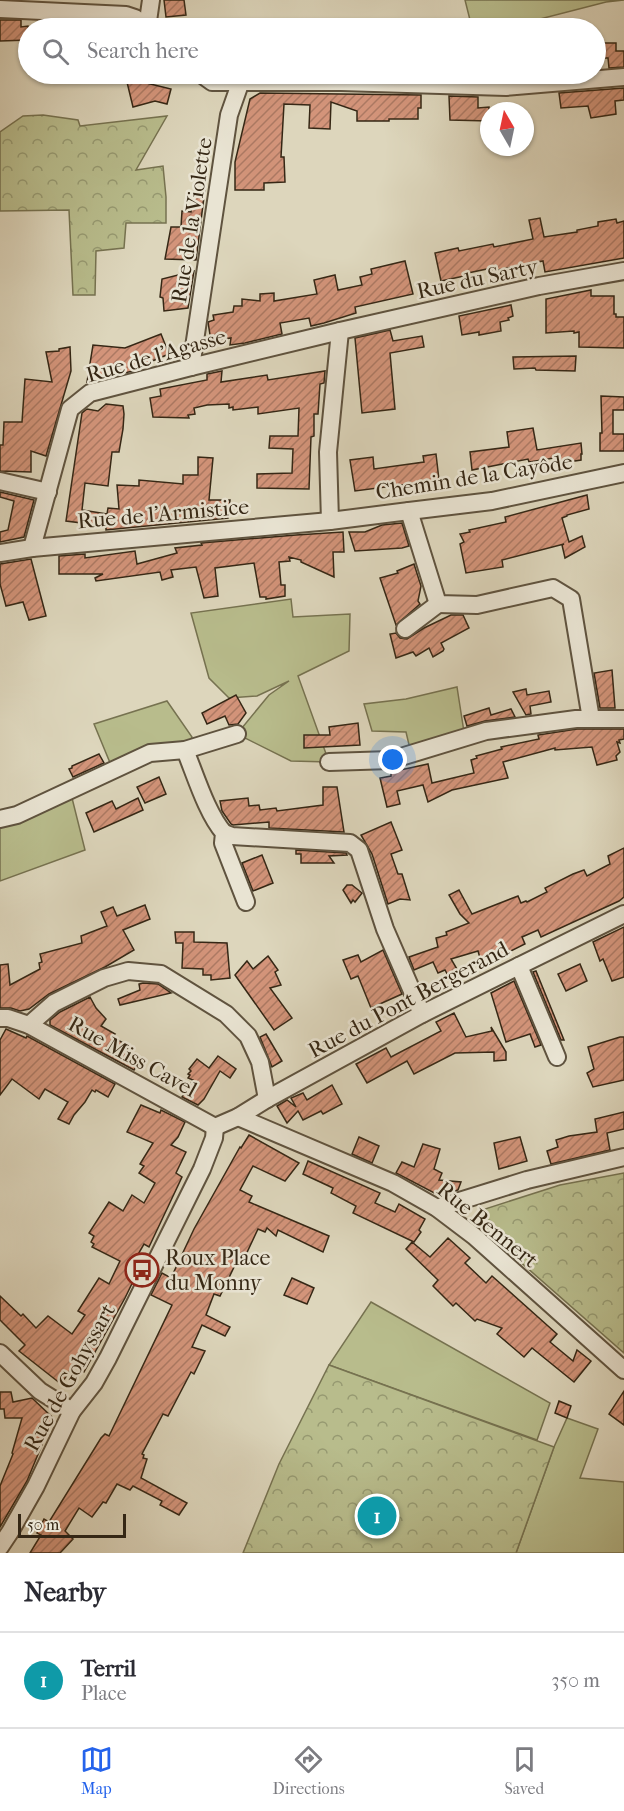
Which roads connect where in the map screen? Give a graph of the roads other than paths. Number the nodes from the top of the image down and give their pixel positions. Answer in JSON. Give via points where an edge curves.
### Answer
{"nodes":[{"id":1,"x":151,"y":0,"type":"edge"},
{"id":2,"x":0,"y":9,"type":"edge"},
{"id":3,"x":135,"y":18,"type":"edge"},
{"id":4,"x":148,"y":18,"type":"edge"},
{"id":5,"x":624,"y":77,"type":"edge"},
{"id":6,"x":606,"y":79,"type":"edge"},
{"id":7,"x":240,"y":84,"type":"edge"},
{"id":8,"x":407,"y":84,"type":"edge"},
{"id":9,"x":541,"y":84,"type":"edge"},
{"id":10,"x":624,"y":271,"type":"edge"},
{"id":11,"x":340,"y":331,"type":"junction"},
{"id":12,"x":191,"y":367,"type":"junction"},
{"id":13,"x":624,"y":473,"type":"edge"},
{"id":14,"x":0,"y":481,"type":"edge"},
{"id":15,"x":48,"y":492,"type":"junction"},
{"id":16,"x":409,"y":511,"type":"junction"},
{"id":17,"x":330,"y":521,"type":"junction"},
{"id":18,"x":32,"y":548,"type":"junction"},
{"id":19,"x":0,"y":553,"type":"edge"},
{"id":20,"x":438,"y":604,"type":"junction"},
{"id":21,"x":405,"y":629,"type":"dead end"},
{"id":22,"x":591,"y":719,"type":"junction"},
{"id":23,"x":624,"y":719,"type":"edge"},
{"id":24,"x":237,"y":734,"type":"dead end"},
{"id":25,"x":185,"y":750,"type":"junction"},
{"id":26,"x":329,"y":762,"type":"dead end"},
{"id":27,"x":0,"y":819,"type":"edge"},
{"id":28,"x":225,"y":832,"type":"junction"},
{"id":29,"x":246,"y":902,"type":"dead end"},
{"id":30,"x":624,"y":914,"type":"edge"},
{"id":31,"x":519,"y":966,"type":"junction"},
{"id":32,"x":422,"y":1014,"type":"junction"},
{"id":33,"x":0,"y":1018,"type":"edge"},
{"id":34,"x":30,"y":1025,"type":"junction"},
{"id":35,"x":557,"y":1057,"type":"dead end"},
{"id":36,"x":267,"y":1099,"type":"junction"},
{"id":37,"x":238,"y":1117,"type":"junction"},
{"id":38,"x":215,"y":1127,"type":"junction"},
{"id":39,"x":624,"y":1157,"type":"edge"},
{"id":40,"x":437,"y":1208,"type":"junction"},
{"id":41,"x":0,"y":1353,"type":"edge"},
{"id":42,"x":624,"y":1370,"type":"edge"},
{"id":43,"x":17,"y":1371,"type":"junction"},
{"id":44,"x":0,"y":1377,"type":"edge"},
{"id":45,"x":72,"y":1412,"type":"junction"},
{"id":46,"x":0,"y":1547,"type":"edge"}],
"edges":[{"from":1,"to":4,"type":"street"},
{"from":2,"to":3,"type":"street"},
{"from":5,"to":6,"type":"street"},
{"from":7,"to":12,"type":"street","name":"Rue de la Violette","via":[[229,115]]},
{"from":8,"to":9,"type":"street"},
{"from":10,"to":11,"type":"street","name":"Rue du Sarty"},
{"from":11,"to":12,"type":"street","name":"Rue de l'Agasse"},
{"from":11,"to":17,"type":"street","via":[[328,452]]},
{"from":12,"to":15,"type":"street","name":"Rue de l'Agasse","via":[[90,393],[70,409]]},
{"from":13,"to":16,"type":"street","name":"Chemin de la Cayôde","via":[[492,501]]},
{"from":14,"to":15,"type":"street"},
{"from":15,"to":18,"type":"street","name":"Rue de l'Agasse"},
{"from":16,"to":17,"type":"street","name":"Chemin de la Cayôde"},
{"from":16,"to":20,"type":"street"},
{"from":17,"to":18,"type":"street","name":"Rue de l'Armistice"},
{"from":18,"to":19,"type":"street","name":"Rue de l'Armistice"},
{"from":20,"to":21,"type":"street"},
{"from":20,"to":22,"type":"street","via":[[477,605],[553,588],[571,599]]},
{"from":22,"to":23,"type":"street"},
{"from":22,"to":26,"type":"street","via":[[486,731],[391,760]]},
{"from":24,"to":25,"type":"street"},
{"from":25,"to":27,"type":"street","via":[[150,753],[17,815]]},
{"from":25,"to":28,"type":"street","via":[[218,826]]},
{"from":28,"to":29,"type":"street","via":[[223,843]]},
{"from":28,"to":32,"type":"street","via":[[232,836],[351,843],[359,850],[385,929]]},
{"from":30,"to":31,"type":"street","name":"Rue du Pont Bergerand"},
{"from":31,"to":32,"type":"street","name":"Rue du Pont Bergerand"},
{"from":31,"to":35,"type":"street"},
{"from":32,"to":36,"type":"street","name":"Rue du Pont Bergerand"},
{"from":33,"to":34,"type":"street","name":"Rue Miss Cavel"},
{"from":34,"to":36,"type":"street","via":[[54,1003],[104,978],[128,971],[161,974],[226,1014],[248,1036],[260,1062]]},
{"from":34,"to":38,"type":"street","name":"Rue Miss Cavel"},
{"from":36,"to":37,"type":"street","name":"Rue du Pont Bergerand"},
{"from":37,"to":38,"type":"street","name":"Rue du Pont Bergerand"},
{"from":37,"to":40,"type":"street","name":"Rue Bennert","via":[[393,1183]]},
{"from":38,"to":45,"type":"street","name":"Rue de Gohyssart","via":[[202,1169],[152,1271],[94,1383]]},
{"from":39,"to":40,"type":"street","via":[[527,1180]]},
{"from":40,"to":42,"type":"street","name":"Rue Bennert","via":[[474,1236]]},
{"from":41,"to":43,"type":"street"},
{"from":43,"to":44,"type":"street"},
{"from":43,"to":45,"type":"street"},
{"from":45,"to":46,"type":"street","name":"Rue de Gohyssart","via":[[36,1486]]}]}
